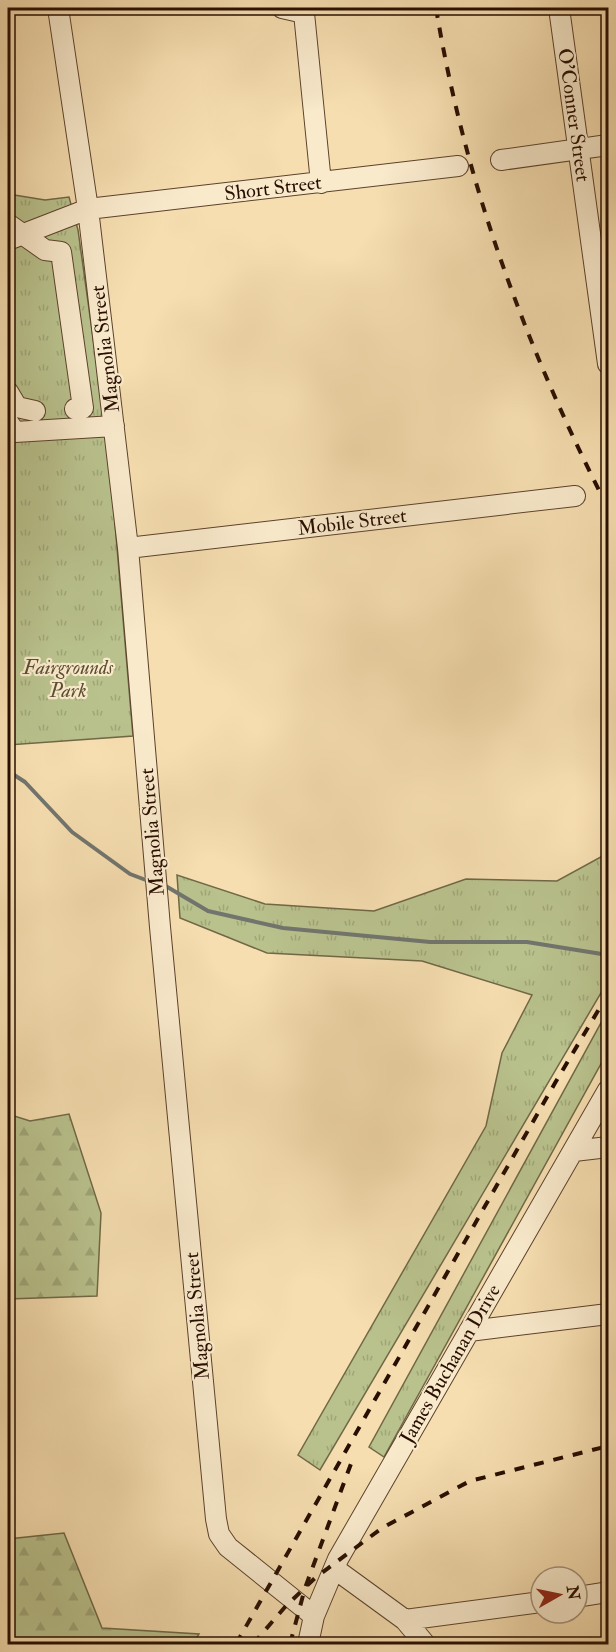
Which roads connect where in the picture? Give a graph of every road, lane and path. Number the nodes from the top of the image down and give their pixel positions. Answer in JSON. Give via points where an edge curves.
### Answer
{"nodes":[{"id":1,"x":58,"y":8,"type":"edge"},
{"id":2,"x":282,"y":8,"type":"edge"},
{"id":3,"x":559,"y":8,"type":"edge"},
{"id":4,"x":609,"y":146,"type":"edge"},
{"id":5,"x":578,"y":149,"type":"junction"},
{"id":6,"x":501,"y":160,"type":"dead end"},
{"id":7,"x":458,"y":166,"type":"dead end"},
{"id":8,"x":321,"y":183,"type":"junction"},
{"id":9,"x":88,"y":209,"type":"junction"},
{"id":10,"x":12,"y":233,"type":"edge"},
{"id":11,"x":609,"y":364,"type":"edge"},
{"id":12,"x":8,"y":392,"type":"edge"},
{"id":13,"x":75,"y":409,"type":"dead end"},
{"id":14,"x":34,"y":411,"type":"dead end"},
{"id":15,"x":8,"y":422,"type":"edge"},
{"id":16,"x":114,"y":426,"type":"junction"},
{"id":17,"x":25,"y":431,"type":"junction"},
{"id":18,"x":8,"y":447,"type":"edge"},
{"id":19,"x":575,"y":496,"type":"dead end"},
{"id":20,"x":128,"y":548,"type":"junction"},
{"id":21,"x":609,"y":1090,"type":"edge"},
{"id":22,"x":609,"y":1147,"type":"edge"},
{"id":23,"x":574,"y":1151,"type":"junction"},
{"id":24,"x":609,"y":1314,"type":"edge"},
{"id":25,"x":469,"y":1330,"type":"junction"},
{"id":26,"x":335,"y":1569,"type":"junction"},
{"id":27,"x":609,"y":1592,"type":"edge"},
{"id":28,"x":589,"y":1595,"type":"edge"},
{"id":29,"x":529,"y":1604,"type":"edge"},
{"id":30,"x":314,"y":1616,"type":"junction"},
{"id":31,"x":405,"y":1620,"type":"junction"},
{"id":32,"x":308,"y":1644,"type":"edge"},
{"id":33,"x":425,"y":1644,"type":"edge"}],
"edges":[{"from":1,"to":9,"type":"street","name":"Magnolia Street"},
{"from":2,"to":8,"type":"street","via":[[304,13]]},
{"from":3,"to":5,"type":"street","name":"O'Conner Street"},
{"from":4,"to":5,"type":"street"},
{"from":5,"to":6,"type":"street"},
{"from":5,"to":11,"type":"street","name":"O'Conner Street"},
{"from":7,"to":8,"type":"street","name":"Short Street"},
{"from":8,"to":9,"type":"street","name":"Short Street"},
{"from":9,"to":10,"type":"street","name":"Short Street"},
{"from":9,"to":16,"type":"street","name":"Magnolia Street"},
{"from":10,"to":13,"type":"street","via":[[45,250],[62,252],[83,408]]},
{"from":12,"to":14,"type":"street","via":[[17,407]]},
{"from":15,"to":17,"type":"street","via":[[15,432]]},
{"from":16,"to":17,"type":"street"},
{"from":16,"to":20,"type":"street","name":"Magnolia Street"},
{"from":17,"to":18,"type":"street"},
{"from":19,"to":20,"type":"street","name":"Mobile Street"},
{"from":20,"to":30,"type":"street","name":"Magnolia Street","via":[[216,1519],[219,1534],[228,1547]]},
{"from":21,"to":23,"type":"street","name":"James Buchanan Drive"},
{"from":22,"to":23,"type":"street"},
{"from":23,"to":25,"type":"street","name":"James Buchanan Drive"},
{"from":24,"to":25,"type":"street"},
{"from":25,"to":26,"type":"street","name":"James Buchanan Drive"},
{"from":26,"to":30,"type":"street","name":"James Buchanan Drive"},
{"from":26,"to":31,"type":"street"},
{"from":27,"to":28,"type":"street"},
{"from":29,"to":31,"type":"street"},
{"from":30,"to":32,"type":"street","name":"James Buchanan Drive"},
{"from":31,"to":33,"type":"street"}]}
